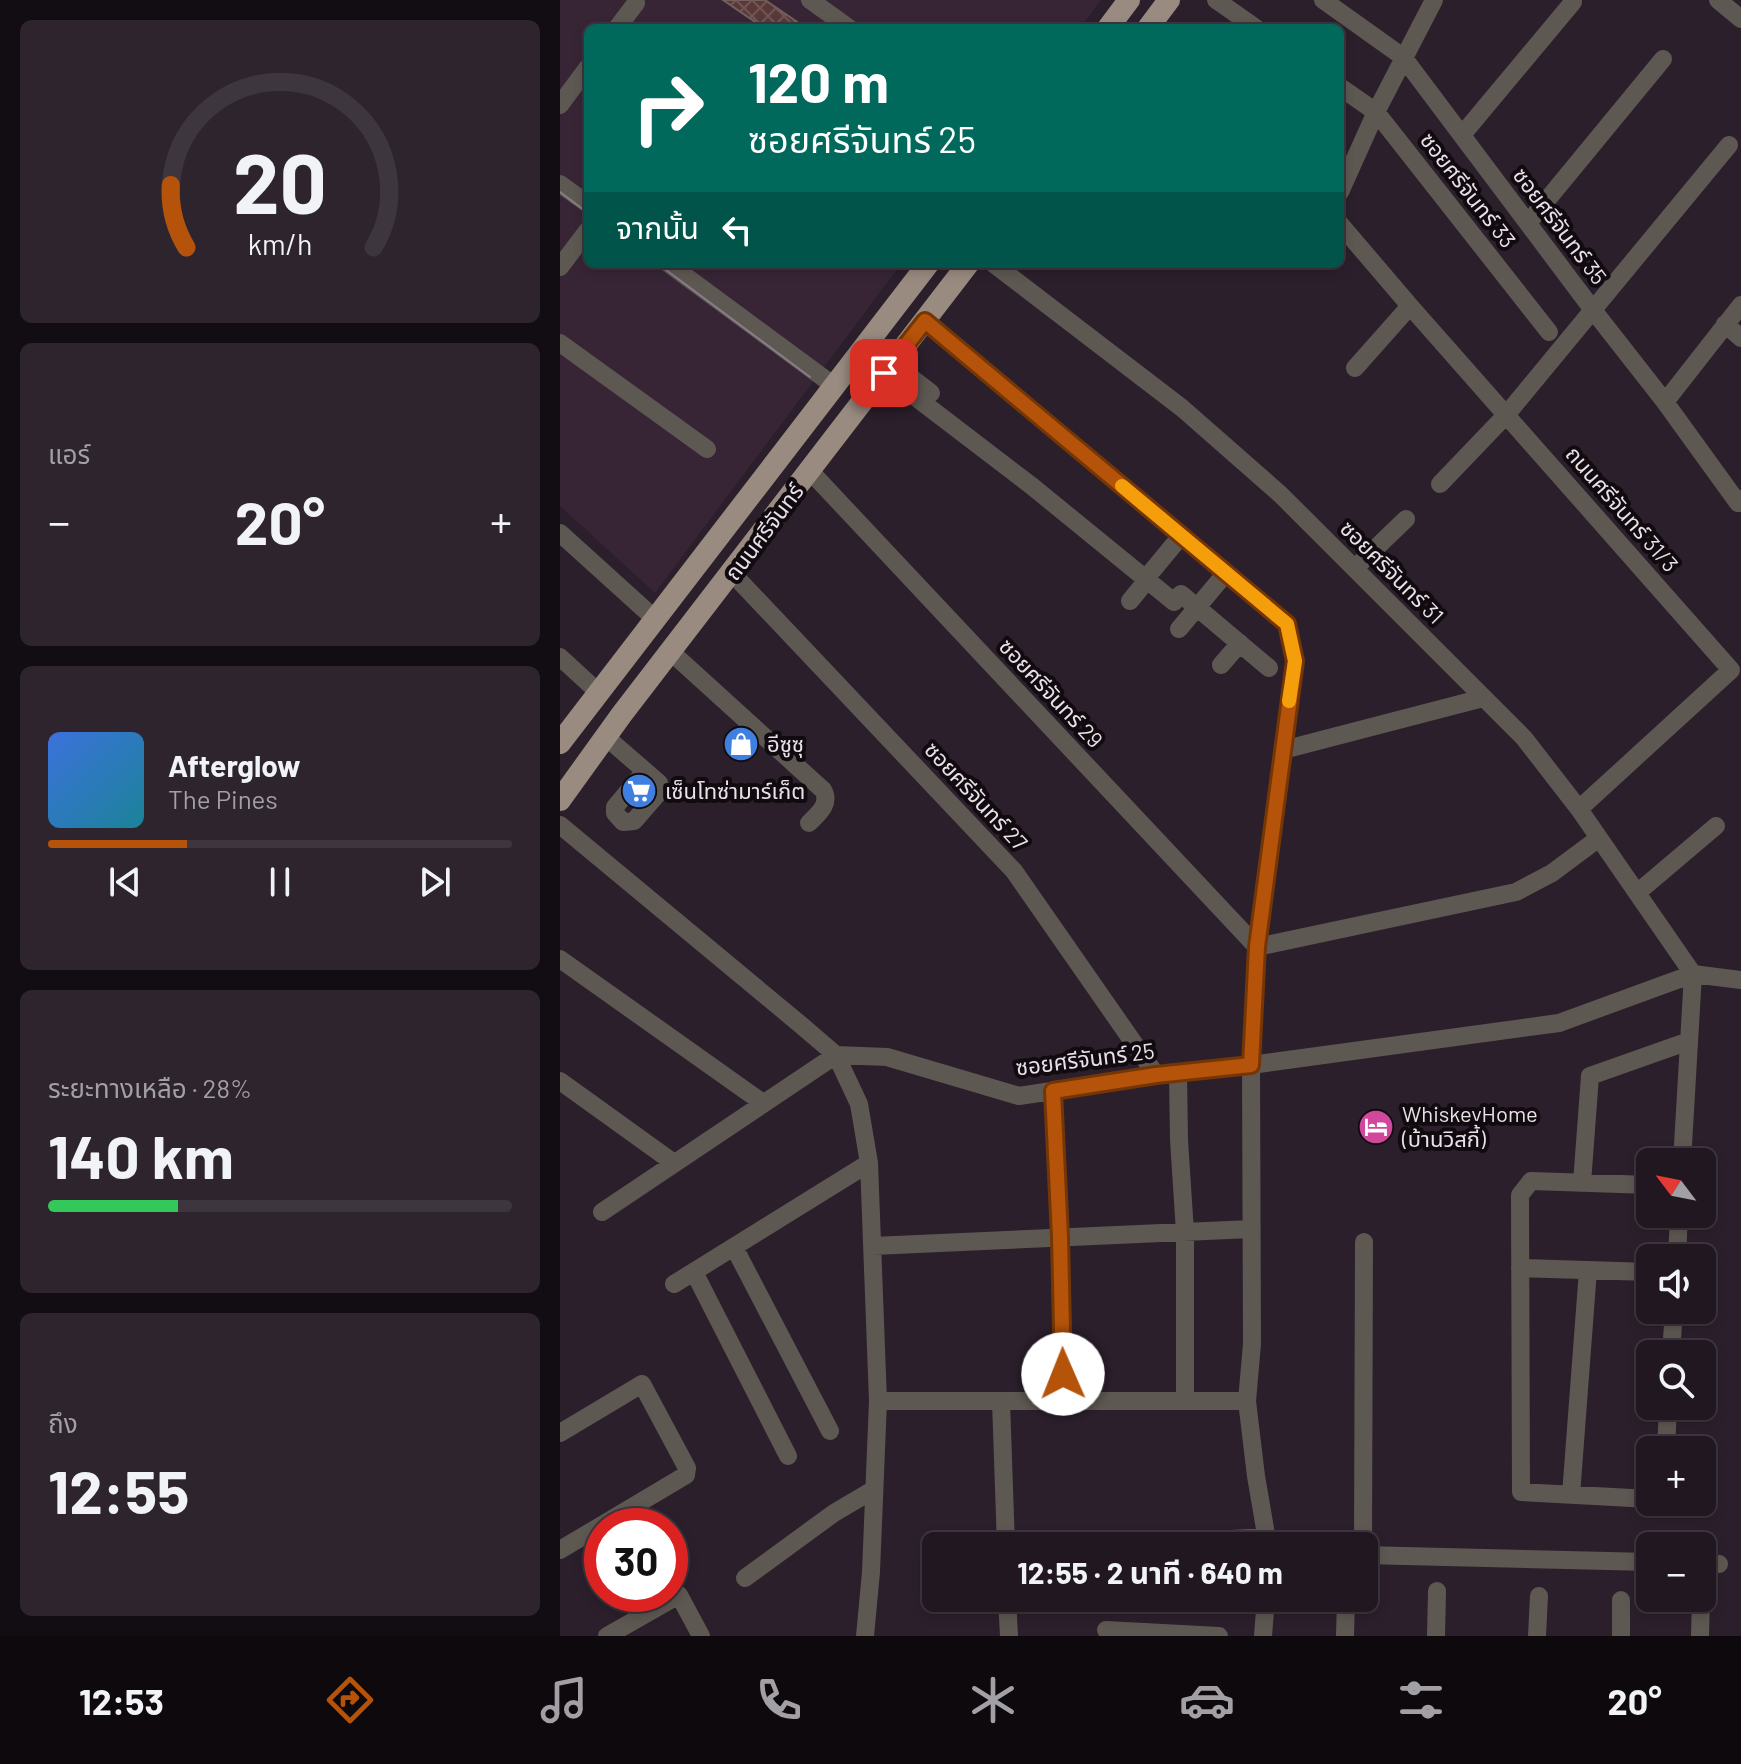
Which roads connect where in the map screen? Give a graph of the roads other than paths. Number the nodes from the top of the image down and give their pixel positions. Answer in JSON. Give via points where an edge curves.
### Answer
{"nodes":[{"id":1,"x":810,"y":0,"type":"edge"},
{"id":2,"x":1129,"y":0,"type":"edge"},
{"id":3,"x":1169,"y":0,"type":"edge"},
{"id":4,"x":1216,"y":0,"type":"edge"},
{"id":5,"x":1323,"y":0,"type":"edge"},
{"id":6,"x":1434,"y":0,"type":"edge"},
{"id":7,"x":1718,"y":0,"type":"edge"},
{"id":8,"x":1573,"y":2,"type":"dead end"},
{"id":9,"x":636,"y":3,"type":"dead end"},
{"id":10,"x":1741,"y":19,"type":"edge"},
{"id":11,"x":620,"y":24,"type":"edge"},
{"id":12,"x":842,"y":24,"type":"edge"},
{"id":13,"x":1111,"y":24,"type":"edge"},
{"id":14,"x":1151,"y":24,"type":"edge"},
{"id":15,"x":1250,"y":24,"type":"edge"},
{"id":16,"x":1403,"y":57,"type":"junction"},
{"id":17,"x":1663,"y":59,"type":"dead end"},
{"id":18,"x":584,"y":72,"type":"edge"},
{"id":19,"x":1344,"y":90,"type":"edge"},
{"id":20,"x":560,"y":105,"type":"edge"},
{"id":21,"x":1376,"y":112,"type":"junction"},
{"id":22,"x":1462,"y":135,"type":"junction"},
{"id":23,"x":1729,"y":145,"type":"dead end"},
{"id":24,"x":1344,"y":183,"type":"edge"},
{"id":25,"x":560,"y":184,"type":"edge"},
{"id":26,"x":584,"y":201,"type":"edge"},
{"id":27,"x":1528,"y":223,"type":"junction"},
{"id":28,"x":1344,"y":229,"type":"edge"},
{"id":29,"x":584,"y":235,"type":"edge"},
{"id":30,"x":560,"y":267,"type":"edge"},
{"id":31,"x":674,"y":268,"type":"edge"},
{"id":32,"x":925,"y":268,"type":"edge"},
{"id":33,"x":965,"y":268,"type":"edge"},
{"id":34,"x":999,"y":268,"type":"edge"},
{"id":35,"x":1741,"y":305,"type":"edge"},
{"id":36,"x":1410,"y":306,"type":"junction"},
{"id":37,"x":1593,"y":310,"type":"junction"},
{"id":38,"x":925,"y":321,"type":"junction"},
{"id":39,"x":1725,"y":324,"type":"junction"},
{"id":40,"x":1549,"y":332,"type":"dead end"},
{"id":41,"x":1741,"y":338,"type":"edge"},
{"id":42,"x":560,"y":343,"type":"edge"},
{"id":43,"x":888,"y":368,"type":"junction"},
{"id":44,"x":1355,"y":368,"type":"dead end"},
{"id":45,"x":833,"y":385,"type":"junction"},
{"id":46,"x":1665,"y":402,"type":"junction"},
{"id":47,"x":1507,"y":414,"type":"junction"},
{"id":48,"x":707,"y":449,"type":"dead end"},
{"id":49,"x":810,"y":471,"type":"junction"},
{"id":50,"x":1440,"y":484,"type":"dead end"},
{"id":51,"x":1741,"y":499,"type":"edge"},
{"id":52,"x":1406,"y":519,"type":"dead end"},
{"id":53,"x":560,"y":533,"type":"edge"},
{"id":54,"x":1176,"y":542,"type":"dead end"},
{"id":55,"x":1355,"y":568,"type":"junction"},
{"id":56,"x":732,"y":573,"type":"junction"},
{"id":57,"x":1150,"y":576,"type":"junction"},
{"id":58,"x":1220,"y":580,"type":"dead end"},
{"id":59,"x":1172,"y":588,"type":"dead end"},
{"id":60,"x":1130,"y":601,"type":"dead end"},
{"id":61,"x":1197,"y":607,"type":"junction"},
{"id":62,"x":655,"y":619,"type":"junction"},
{"id":63,"x":1179,"y":629,"type":"dead end"},
{"id":64,"x":1240,"y":643,"type":"junction"},
{"id":65,"x":671,"y":652,"type":"junction"},
{"id":66,"x":560,"y":657,"type":"edge"},
{"id":67,"x":1221,"y":665,"type":"dead end"},
{"id":68,"x":1269,"y":668,"type":"dead end"},
{"id":69,"x":598,"y":692,"type":"junction"},
{"id":70,"x":1483,"y":698,"type":"junction"},
{"id":71,"x":622,"y":714,"type":"junction"},
{"id":72,"x":606,"y":737,"type":"junction"},
{"id":73,"x":560,"y":743,"type":"edge"},
{"id":74,"x":1283,"y":750,"type":"junction"},
{"id":75,"x":645,"y":771,"type":"dead end"},
{"id":76,"x":560,"y":800,"type":"edge"},
{"id":77,"x":1579,"y":809,"type":"junction"},
{"id":78,"x":809,"y":823,"type":"dead end"},
{"id":79,"x":560,"y":825,"type":"edge"},
{"id":80,"x":1716,"y":826,"type":"dead end"},
{"id":81,"x":1599,"y":838,"type":"junction"},
{"id":82,"x":1637,"y":893,"type":"junction"},
{"id":83,"x":1257,"y":947,"type":"junction"},
{"id":84,"x":560,"y":959,"type":"edge"},
{"id":85,"x":1693,"y":974,"type":"junction"},
{"id":86,"x":1741,"y":980,"type":"edge"},
{"id":87,"x":1689,"y":1041,"type":"junction"},
{"id":88,"x":836,"y":1055,"type":"junction"},
{"id":89,"x":1251,"y":1065,"type":"junction"},
{"id":90,"x":1178,"y":1073,"type":"junction"},
{"id":91,"x":1156,"y":1075,"type":"junction"},
{"id":92,"x":560,"y":1081,"type":"edge"},
{"id":93,"x":1053,"y":1091,"type":"junction"},
{"id":94,"x":763,"y":1103,"type":"junction"},
{"id":95,"x":1683,"y":1148,"type":"edge"},
{"id":96,"x":674,"y":1163,"type":"junction"},
{"id":97,"x":869,"y":1163,"type":"junction"},
{"id":98,"x":1582,"y":1183,"type":"junction"},
{"id":99,"x":1636,"y":1185,"type":"edge"},
{"id":100,"x":602,"y":1212,"type":"dead end"},
{"id":101,"x":1251,"y":1229,"type":"junction"},
{"id":102,"x":1185,"y":1232,"type":"junction"},
{"id":103,"x":1060,"y":1237,"type":"junction"},
{"id":104,"x":1364,"y":1242,"type":"dead end"},
{"id":105,"x":873,"y":1246,"type":"junction"},
{"id":106,"x":734,"y":1247,"type":"junction"},
{"id":107,"x":1520,"y":1268,"type":"junction"},
{"id":108,"x":1588,"y":1270,"type":"junction"},
{"id":109,"x":694,"y":1272,"type":"junction"},
{"id":110,"x":1636,"y":1272,"type":"edge"},
{"id":111,"x":674,"y":1284,"type":"dead end"},
{"id":112,"x":878,"y":1401,"type":"junction"},
{"id":113,"x":1001,"y":1401,"type":"junction"},
{"id":114,"x":1064,"y":1401,"type":"junction"},
{"id":115,"x":1185,"y":1401,"type":"junction"},
{"id":116,"x":1247,"y":1401,"type":"junction"},
{"id":117,"x":830,"y":1431,"type":"dead end"},
{"id":118,"x":560,"y":1433,"type":"edge"},
{"id":119,"x":788,"y":1456,"type":"dead end"},
{"id":120,"x":873,"y":1490,"type":"junction"},
{"id":121,"x":1571,"y":1495,"type":"junction"},
{"id":122,"x":1636,"y":1498,"type":"edge"},
{"id":123,"x":1006,"y":1532,"type":"edge"},
{"id":124,"x":1266,"y":1532,"type":"edge"},
{"id":125,"x":1363,"y":1532,"type":"edge"},
{"id":126,"x":560,"y":1550,"type":"edge"},
{"id":127,"x":1378,"y":1555,"type":"edge"},
{"id":128,"x":1636,"y":1562,"type":"edge"},
{"id":129,"x":745,"y":1578,"type":"dead end"},
{"id":130,"x":1437,"y":1591,"type":"dead end"},
{"id":131,"x":1539,"y":1596,"type":"dead end"},
{"id":132,"x":1621,"y":1600,"type":"dead end"},
{"id":133,"x":1008,"y":1612,"type":"edge"},
{"id":134,"x":1265,"y":1612,"type":"edge"},
{"id":135,"x":1346,"y":1612,"type":"edge"},
{"id":136,"x":1701,"y":1612,"type":"edge"},
{"id":137,"x":1106,"y":1630,"type":"dead end"},
{"id":138,"x":607,"y":1636,"type":"edge"},
{"id":139,"x":701,"y":1636,"type":"edge"},
{"id":140,"x":865,"y":1636,"type":"edge"},
{"id":141,"x":1009,"y":1636,"type":"edge"},
{"id":142,"x":1219,"y":1636,"type":"edge"},
{"id":143,"x":1263,"y":1636,"type":"edge"},
{"id":144,"x":1345,"y":1636,"type":"edge"},
{"id":145,"x":1436,"y":1636,"type":"edge"},
{"id":146,"x":1537,"y":1636,"type":"edge"},
{"id":147,"x":1621,"y":1636,"type":"edge"},
{"id":148,"x":1700,"y":1636,"type":"edge"}],
"edges":[{"from":1,"to":12,"type":"street"},
{"from":2,"to":13,"type":"main road"},
{"from":3,"to":14,"type":"main road"},
{"from":4,"to":15,"type":"street"},
{"from":5,"to":16,"type":"street","name":"ซอยศรีจันทร์ 35"},
{"from":6,"to":16,"type":"street"},
{"from":7,"to":10,"type":"street"},
{"from":8,"to":22,"type":"street"},
{"from":9,"to":11,"type":"street"},
{"from":16,"to":21,"type":"street"},
{"from":16,"to":22,"type":"street","name":"ซอยศรีจันทร์ 35"},
{"from":17,"to":27,"type":"street"},
{"from":18,"to":20,"type":"street"},
{"from":19,"to":21,"type":"street","name":"ซอยศรีจันทร์ 33"},
{"from":21,"to":24,"type":"street"},
{"from":21,"to":40,"type":"street","name":"ซอยศรีจันทร์ 33"},
{"from":22,"to":27,"type":"street","name":"ซอยศรีจันทร์ 35"},
{"from":23,"to":37,"type":"street"},
{"from":25,"to":26,"type":"street"},
{"from":27,"to":37,"type":"street","name":"ซอยศรีจันทร์ 35"},
{"from":28,"to":36,"type":"street","name":"ถนนศรีจันทร์ 31/3"},
{"from":29,"to":30,"type":"street"},
{"from":31,"to":45,"type":"street"},
{"from":32,"to":45,"type":"main road","name":"ถนนศรีจันทร์"},
{"from":33,"to":38,"type":"main road","name":"ถนนศรีจันทร์"},
{"from":34,"to":55,"type":"street","name":"ซอยศรีจันทร์ 31","via":[[1182,408]]},
{"from":35,"to":39,"type":"street"},
{"from":36,"to":44,"type":"street"},
{"from":36,"to":47,"type":"street","name":"ถนนศรีจันทร์ 31/3"},
{"from":37,"to":46,"type":"street","name":"ซอยศรีจันทร์ 35"},
{"from":37,"to":47,"type":"street"},
{"from":38,"to":43,"type":"main road","name":"ถนนศรีจันทร์"},
{"from":38,"to":74,"type":"street","via":[[1287,624],[1295,661]]},
{"from":39,"to":41,"type":"street"},
{"from":39,"to":46,"type":"street"},
{"from":42,"to":48,"type":"street"},
{"from":43,"to":49,"type":"main road","name":"ถนนศรีจันทร์"},
{"from":43,"to":57,"type":"street","via":[[1040,477]]},
{"from":45,"to":62,"type":"main road","name":"ถนนศรีจันทร์"},
{"from":46,"to":51,"type":"street","name":"ซอยศรีจันทร์ 35","via":[[1738,503]]},
{"from":47,"to":50,"type":"street"},
{"from":47,"to":77,"type":"street","name":"ถนนศรีจันทร์ 31/3","via":[[1731,670]]},
{"from":49,"to":56,"type":"main road","name":"ถนนศรีจันทร์"},
{"from":49,"to":83,"type":"street","name":"ซอยศรีจันทร์ 29"},
{"from":52,"to":55,"type":"street"},
{"from":53,"to":62,"type":"street"},
{"from":54,"to":57,"type":"street"},
{"from":55,"to":70,"type":"street","name":"ซอยศรีจันทร์ 31"},
{"from":56,"to":65,"type":"main road","name":"ถนนศรีจันทร์"},
{"from":56,"to":91,"type":"street","name":"ซอยศรีจันทร์ 27","via":[[1014,871]]},
{"from":57,"to":59,"type":"street"},
{"from":57,"to":60,"type":"street"},
{"from":57,"to":61,"type":"street","via":[[1174,602],[1181,594]]},
{"from":58,"to":61,"type":"street"},
{"from":61,"to":63,"type":"street"},
{"from":61,"to":64,"type":"street"},
{"from":62,"to":69,"type":"main road","name":"ถนนศรีจันทร์"},
{"from":64,"to":67,"type":"street"},
{"from":64,"to":68,"type":"street"},
{"from":65,"to":71,"type":"main road","name":"ถนนศรีจันทร์"},
{"from":65,"to":78,"type":"street","via":[[823,790],[826,802]]},
{"from":66,"to":69,"type":"street"},
{"from":69,"to":71,"type":"main road"},
{"from":69,"to":73,"type":"main road","name":"ถนนศรีจันทร์"},
{"from":70,"to":74,"type":"street"},
{"from":70,"to":77,"type":"street","name":"ซอยศรีจันทร์ 31","via":[[1524,738]]},
{"from":71,"to":72,"type":"main road","name":"ถนนศรีจันทร์"},
{"from":72,"to":75,"type":"street"},
{"from":72,"to":76,"type":"main road","name":"ถนนศรีจันทร์"},
{"from":74,"to":83,"type":"street"},
{"from":77,"to":81,"type":"street","name":"ซอยศรีจันทร์ 31"},
{"from":79,"to":88,"type":"street"},
{"from":80,"to":82,"type":"street"},
{"from":81,"to":82,"type":"street","name":"ซอยศรีจันทร์ 31"},
{"from":81,"to":83,"type":"street","via":[[1516,892]]},
{"from":82,"to":85,"type":"street","name":"ซอยศรีจันทร์ 31"},
{"from":83,"to":89,"type":"street"},
{"from":84,"to":94,"type":"street"},
{"from":85,"to":86,"type":"street","name":"ซอยศรีจันทร์ 25"},
{"from":85,"to":87,"type":"street"},
{"from":85,"to":89,"type":"street","name":"ซอยศรีจันทร์ 25","via":[[1559,1023]]},
{"from":87,"to":95,"type":"street"},
{"from":87,"to":98,"type":"street","via":[[1590,1076]]},
{"from":88,"to":93,"type":"street","name":"ซอยศรีจันทร์ 25","via":[[887,1057],[1019,1096]]},
{"from":88,"to":94,"type":"street"},
{"from":88,"to":97,"type":"street","via":[[859,1104]]},
{"from":89,"to":90,"type":"street","name":"ซอยศรีจันทร์ 25"},
{"from":89,"to":101,"type":"street"},
{"from":90,"to":91,"type":"street","name":"ซอยศรีจันทร์ 25"},
{"from":90,"to":102,"type":"street"},
{"from":91,"to":93,"type":"street","name":"ซอยศรีจันทร์ 25"},
{"from":92,"to":96,"type":"street"},
{"from":93,"to":103,"type":"street"},
{"from":94,"to":96,"type":"street"},
{"from":96,"to":100,"type":"street"},
{"from":97,"to":105,"type":"street"},
{"from":97,"to":106,"type":"street"},
{"from":98,"to":99,"type":"street"},
{"from":98,"to":107,"type":"street","via":[[1531,1181],[1520,1195]]},
{"from":101,"to":102,"type":"street"},
{"from":101,"to":116,"type":"street"},
{"from":102,"to":103,"type":"street"},
{"from":102,"to":115,"type":"street"},
{"from":103,"to":105,"type":"street"},
{"from":103,"to":114,"type":"street"},
{"from":104,"to":125,"type":"street"},
{"from":105,"to":112,"type":"street"},
{"from":106,"to":109,"type":"street"},
{"from":106,"to":117,"type":"street"},
{"from":107,"to":108,"type":"street"},
{"from":107,"to":121,"type":"street","via":[[1521,1492]]},
{"from":108,"to":110,"type":"street"},
{"from":108,"to":121,"type":"street"},
{"from":109,"to":111,"type":"street"},
{"from":109,"to":119,"type":"street"},
{"from":112,"to":113,"type":"street"},
{"from":112,"to":120,"type":"street"},
{"from":113,"to":114,"type":"street"},
{"from":113,"to":123,"type":"street"},
{"from":114,"to":115,"type":"street"},
{"from":115,"to":116,"type":"street"},
{"from":116,"to":124,"type":"street"},
{"from":118,"to":126,"type":"street","via":[[642,1384],[687,1468],[686,1475]]},
{"from":120,"to":129,"type":"street"},
{"from":120,"to":140,"type":"street"},
{"from":121,"to":122,"type":"street"},
{"from":127,"to":128,"type":"street"},
{"from":130,"to":145,"type":"street"},
{"from":131,"to":146,"type":"street"},
{"from":132,"to":147,"type":"street"},
{"from":133,"to":141,"type":"street"},
{"from":134,"to":143,"type":"street"},
{"from":135,"to":144,"type":"street"},
{"from":136,"to":148,"type":"street"},
{"from":137,"to":142,"type":"street"},
{"from":138,"to":139,"type":"street","via":[[679,1595]]}]}
